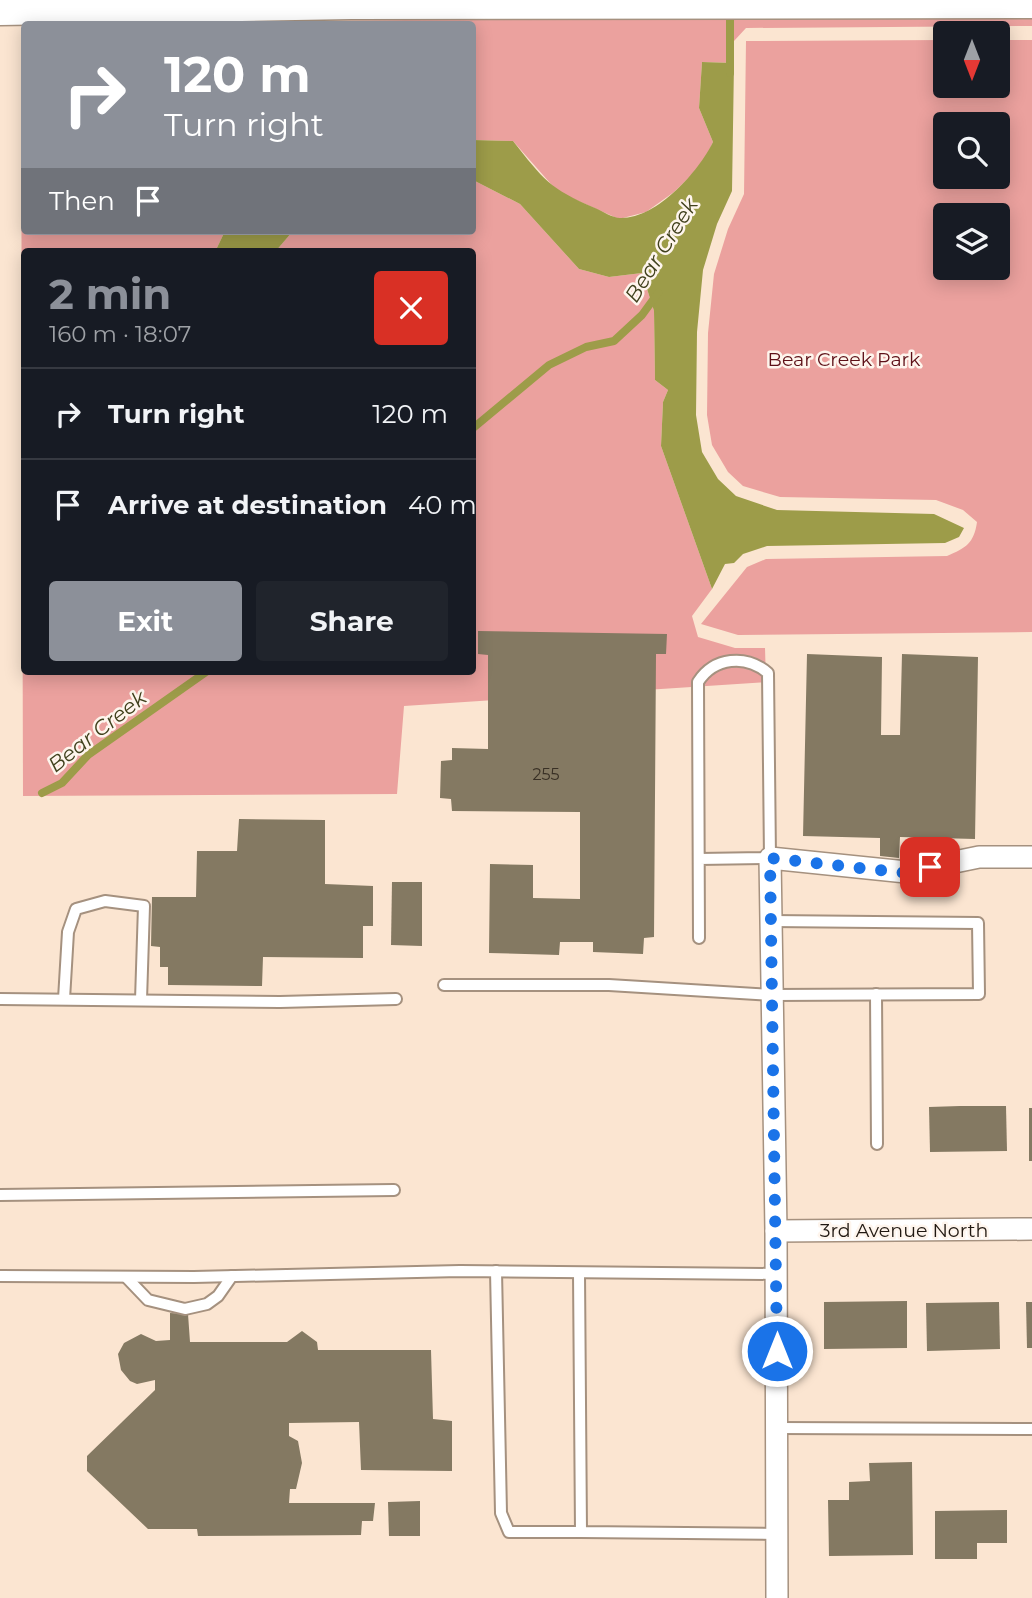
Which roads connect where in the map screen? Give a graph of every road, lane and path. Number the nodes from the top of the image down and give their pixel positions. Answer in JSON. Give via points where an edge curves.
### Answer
{"nodes":[{"id":1,"x":351,"y":1,"type":"edge"},
{"id":2,"x":649,"y":1,"type":"edge"},
{"id":3,"x":686,"y":1,"type":"edge"},
{"id":4,"x":1032,"y":2,"type":"edge"},
{"id":5,"x":213,"y":3,"type":"edge"},
{"id":6,"x":0,"y":9,"type":"edge"},
{"id":7,"x":1032,"y":857,"type":"edge"},
{"id":8,"x":770,"y":858,"type":"junction"},
{"id":9,"x":699,"y":859,"type":"junction"},
{"id":10,"x":771,"y":921,"type":"junction"},
{"id":11,"x":699,"y":938,"type":"dead end"},
{"id":12,"x":444,"y":985,"type":"dead end"},
{"id":13,"x":876,"y":994,"type":"junction"},
{"id":14,"x":772,"y":995,"type":"junction"},
{"id":15,"x":0,"y":999,"type":"edge"},
{"id":16,"x":64,"y":999,"type":"junction"},
{"id":17,"x":396,"y":999,"type":"dead end"},
{"id":18,"x":141,"y":1000,"type":"junction"},
{"id":19,"x":877,"y":1144,"type":"dead end"},
{"id":20,"x":394,"y":1190,"type":"dead end"},
{"id":21,"x":0,"y":1195,"type":"edge"},
{"id":22,"x":1032,"y":1229,"type":"edge"},
{"id":23,"x":776,"y":1231,"type":"junction"},
{"id":24,"x":496,"y":1272,"type":"junction"},
{"id":25,"x":579,"y":1273,"type":"junction"},
{"id":26,"x":776,"y":1274,"type":"junction"},
{"id":27,"x":0,"y":1276,"type":"edge"},
{"id":28,"x":232,"y":1276,"type":"junction"},
{"id":29,"x":127,"y":1277,"type":"junction"},
{"id":30,"x":777,"y":1428,"type":"junction"},
{"id":31,"x":1032,"y":1429,"type":"edge"},
{"id":32,"x":581,"y":1532,"type":"junction"},
{"id":33,"x":777,"y":1534,"type":"junction"},
{"id":34,"x":777,"y":1598,"type":"edge"}],
"edges":[{"from":1,"to":2,"type":"main road"},
{"from":1,"to":5,"type":"main road"},
{"from":2,"to":3,"type":"main road"},
{"from":3,"to":4,"type":"main road"},
{"from":5,"to":6,"type":"main road"},
{"from":7,"to":8,"type":"street","via":[[979,857],[906,873]]},
{"from":8,"to":9,"type":"lane"},
{"from":8,"to":9,"type":"lane","via":[[768,673],[757,663],[737,661],[706,669],[698,682]]},
{"from":8,"to":10,"type":"street"},
{"from":9,"to":11,"type":"lane"},
{"from":10,"to":13,"type":"lane","via":[[978,923],[979,994]]},
{"from":10,"to":14,"type":"street"},
{"from":12,"to":14,"type":"lane","via":[[609,985]]},
{"from":13,"to":14,"type":"lane"},
{"from":13,"to":19,"type":"lane"},
{"from":14,"to":23,"type":"street"},
{"from":15,"to":16,"type":"lane"},
{"from":16,"to":18,"type":"lane"},
{"from":16,"to":18,"type":"lane","via":[[70,923],[76,909],[105,901],[144,906]]},
{"from":17,"to":18,"type":"lane"},
{"from":20,"to":21,"type":"lane"},
{"from":22,"to":23,"type":"street","name":"3rd Avenue North"},
{"from":23,"to":26,"type":"street"},
{"from":24,"to":25,"type":"lane"},
{"from":24,"to":28,"type":"lane"},
{"from":24,"to":32,"type":"lane","via":[[504,1524],[509,1532]]},
{"from":25,"to":26,"type":"lane"},
{"from":25,"to":32,"type":"lane"},
{"from":26,"to":30,"type":"street"},
{"from":27,"to":29,"type":"lane"},
{"from":28,"to":29,"type":"lane"},
{"from":28,"to":29,"type":"lane","via":[[212,1300],[185,1309],[148,1300]]},
{"from":30,"to":31,"type":"lane"},
{"from":30,"to":33,"type":"street"},
{"from":32,"to":33,"type":"lane"},
{"from":33,"to":34,"type":"street"}]}
